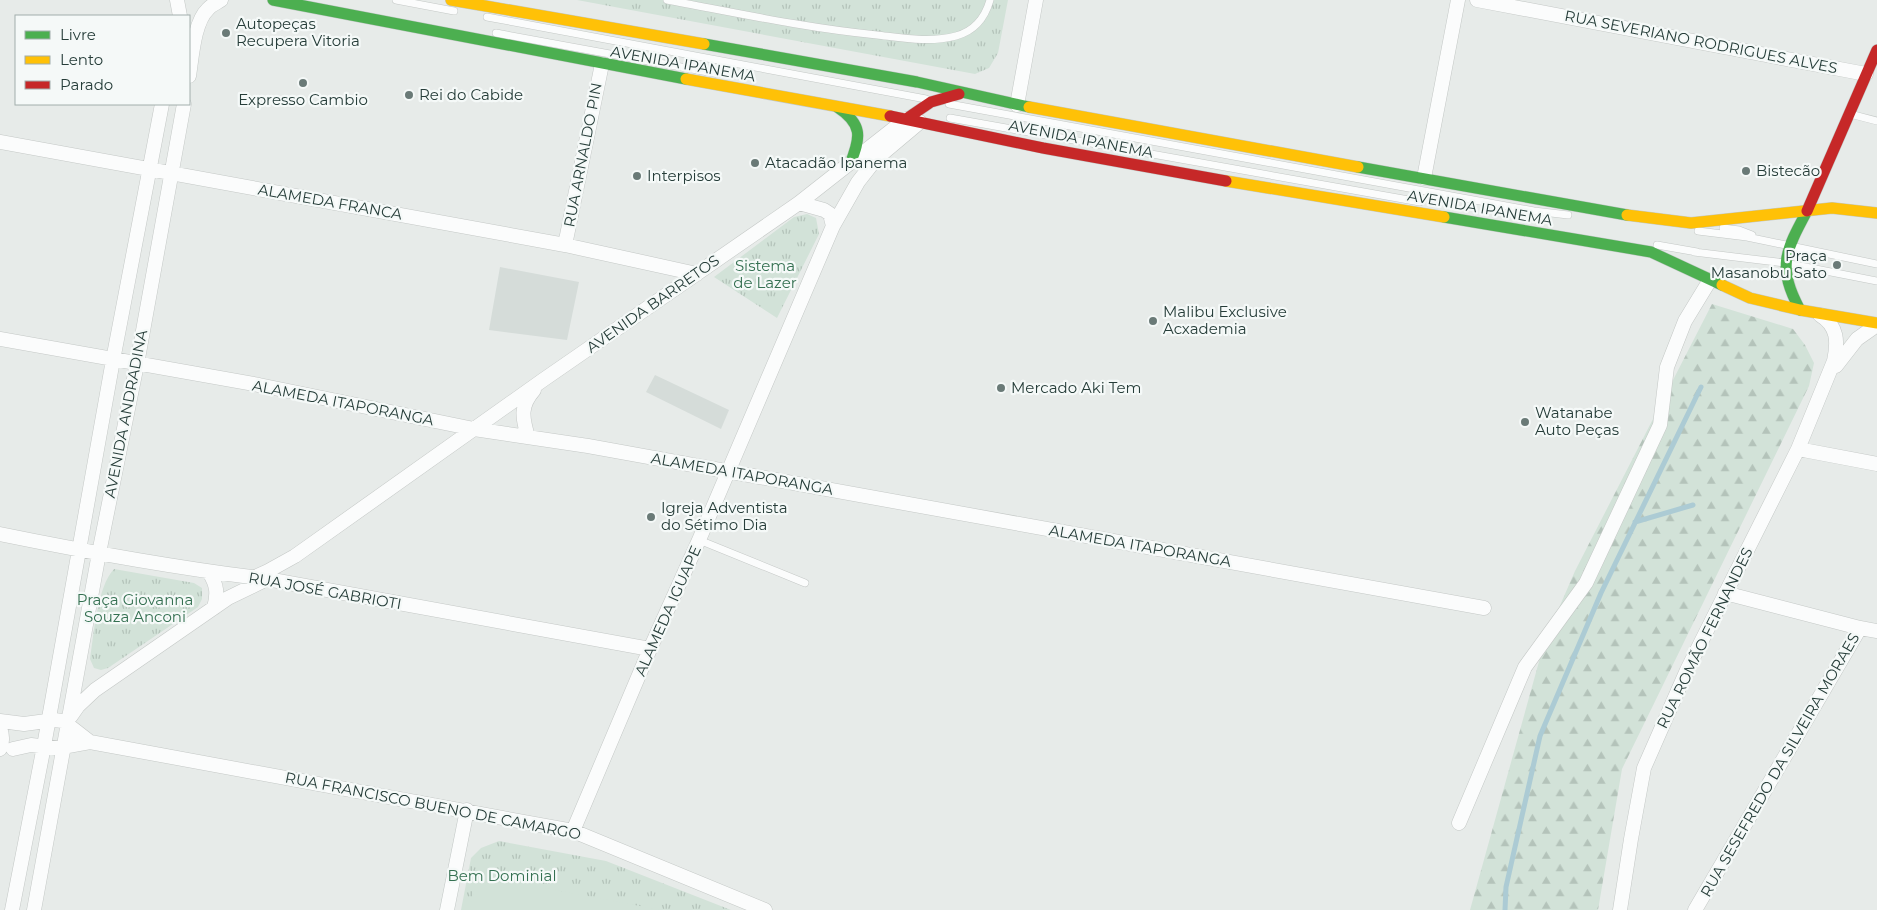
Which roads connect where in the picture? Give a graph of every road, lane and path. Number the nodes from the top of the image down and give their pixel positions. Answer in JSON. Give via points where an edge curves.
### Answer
{"nodes":[{"id":1,"x":177,"y":0,"type":"edge"},
{"id":2,"x":221,"y":0,"type":"edge"},
{"id":3,"x":273,"y":0,"type":"edge"},
{"id":4,"x":396,"y":0,"type":"edge"},
{"id":5,"x":451,"y":0,"type":"edge"},
{"id":6,"x":667,"y":0,"type":"edge"},
{"id":7,"x":990,"y":0,"type":"edge"},
{"id":8,"x":1036,"y":0,"type":"edge"},
{"id":9,"x":1458,"y":0,"type":"edge"},
{"id":10,"x":1477,"y":0,"type":"edge"},
{"id":11,"x":465,"y":13,"type":"dead end"},
{"id":12,"x":180,"y":15,"type":"edge"},
{"id":13,"x":474,"y":15,"type":"dead end"},
{"id":14,"x":486,"y":31,"type":"dead end"},
{"id":15,"x":1877,"y":50,"type":"edge"},
{"id":16,"x":602,"y":64,"type":"junction"},
{"id":17,"x":190,"y":71,"type":"edge"},
{"id":18,"x":1866,"y":74,"type":"junction"},
{"id":19,"x":729,"y":76,"type":"dead end"},
{"id":20,"x":964,"y":93,"type":"junction"},
{"id":21,"x":933,"y":101,"type":"junction"},
{"id":22,"x":162,"y":105,"type":"edge"},
{"id":23,"x":184,"y":105,"type":"edge"},
{"id":24,"x":1017,"y":105,"type":"junction"},
{"id":25,"x":837,"y":106,"type":"junction"},
{"id":26,"x":1850,"y":114,"type":"junction"},
{"id":27,"x":915,"y":115,"type":"junction"},
{"id":28,"x":943,"y":116,"type":"dead end"},
{"id":29,"x":1877,"y":121,"type":"edge"},
{"id":30,"x":0,"y":142,"type":"edge"},
{"id":31,"x":850,"y":164,"type":"junction"},
{"id":32,"x":149,"y":169,"type":"junction"},
{"id":33,"x":172,"y":173,"type":"junction"},
{"id":34,"x":1424,"y":178,"type":"junction"},
{"id":35,"x":799,"y":203,"type":"junction"},
{"id":36,"x":1432,"y":205,"type":"dead end"},
{"id":37,"x":1807,"y":211,"type":"junction"},
{"id":38,"x":1877,"y":213,"type":"edge"},
{"id":39,"x":1573,"y":216,"type":"dead end"},
{"id":40,"x":1612,"y":221,"type":"dead end"},
{"id":41,"x":1691,"y":223,"type":"junction"},
{"id":42,"x":833,"y":226,"type":"junction"},
{"id":43,"x":1629,"y":240,"type":"dead end"},
{"id":44,"x":1773,"y":243,"type":"junction"},
{"id":45,"x":565,"y":245,"type":"junction"},
{"id":46,"x":1788,"y":247,"type":"junction"},
{"id":47,"x":1651,"y":252,"type":"junction"},
{"id":48,"x":1697,"y":252,"type":"junction"},
{"id":49,"x":1785,"y":264,"type":"junction"},
{"id":50,"x":1877,"y":264,"type":"edge"},
{"id":51,"x":659,"y":266,"type":"junction"},
{"id":52,"x":697,"y":274,"type":"junction"},
{"id":53,"x":1710,"y":280,"type":"junction"},
{"id":54,"x":1877,"y":281,"type":"edge"},
{"id":55,"x":667,"y":295,"type":"junction"},
{"id":56,"x":1800,"y":310,"type":"junction"},
{"id":57,"x":1816,"y":312,"type":"junction"},
{"id":58,"x":1877,"y":324,"type":"edge"},
{"id":59,"x":0,"y":339,"type":"edge"},
{"id":60,"x":113,"y":360,"type":"junction"},
{"id":61,"x":137,"y":364,"type":"junction"},
{"id":62,"x":1829,"y":377,"type":"junction"},
{"id":63,"x":543,"y":380,"type":"junction"},
{"id":64,"x":432,"y":421,"type":"junction"},
{"id":65,"x":474,"y":429,"type":"junction"},
{"id":66,"x":528,"y":437,"type":"junction"},
{"id":67,"x":1798,"y":448,"type":"junction"},
{"id":68,"x":438,"y":454,"type":"junction"},
{"id":69,"x":1877,"y":464,"type":"edge"},
{"id":70,"x":727,"y":472,"type":"junction"},
{"id":71,"x":0,"y":534,"type":"edge"},
{"id":72,"x":699,"y":540,"type":"junction"},
{"id":73,"x":78,"y":550,"type":"junction"},
{"id":74,"x":99,"y":553,"type":"junction"},
{"id":75,"x":209,"y":572,"type":"junction"},
{"id":76,"x":260,"y":579,"type":"junction"},
{"id":77,"x":805,"y":583,"type":"dead end"},
{"id":78,"x":1725,"y":593,"type":"junction"},
{"id":79,"x":214,"y":608,"type":"junction"},
{"id":80,"x":1484,"y":608,"type":"dead end"},
{"id":81,"x":1860,"y":628,"type":"junction"},
{"id":82,"x":1877,"y":631,"type":"edge"},
{"id":83,"x":650,"y":649,"type":"junction"},
{"id":84,"x":0,"y":721,"type":"edge"},
{"id":85,"x":47,"y":721,"type":"junction"},
{"id":86,"x":69,"y":722,"type":"junction"},
{"id":87,"x":0,"y":728,"type":"edge"},
{"id":88,"x":90,"y":742,"type":"junction"},
{"id":89,"x":44,"y":746,"type":"junction"},
{"id":90,"x":65,"y":747,"type":"junction"},
{"id":91,"x":7,"y":749,"type":"edge"},
{"id":92,"x":0,"y":755,"type":"edge"},
{"id":93,"x":39,"y":765,"type":"junction"},
{"id":94,"x":467,"y":810,"type":"junction"},
{"id":95,"x":1459,"y":823,"type":"dead end"},
{"id":96,"x":573,"y":830,"type":"junction"},
{"id":97,"x":1695,"y":907,"type":"edge"},
{"id":98,"x":1624,"y":908,"type":"edge"},
{"id":99,"x":12,"y":910,"type":"edge"},
{"id":100,"x":34,"y":910,"type":"edge"},
{"id":101,"x":447,"y":910,"type":"edge"},
{"id":102,"x":765,"y":910,"type":"edge"}],
"edges":[{"from":1,"to":12,"type":"street"},
{"from":2,"to":17,"type":"street","via":[[207,9],[199,23]]},
{"from":3,"to":16,"type":"main road","name":"AVENIDA IPANEMA"},
{"from":4,"to":11,"type":"lane"},
{"from":5,"to":20,"type":"main road","name":"AVENIDA IPANEMA"},
{"from":6,"to":7,"type":"lane","via":[[819,29],[926,40],[956,36],[976,27]]},
{"from":8,"to":24,"type":"street"},
{"from":9,"to":34,"type":"street"},
{"from":10,"to":18,"type":"street","name":"RUA SEVERIANO RODRIGUES ALVES"},
{"from":13,"to":21,"type":"lane"},
{"from":14,"to":19,"type":"lane"},
{"from":15,"to":18,"type":"main road"},
{"from":16,"to":25,"type":"main road","name":"AVENIDA IPANEMA"},
{"from":16,"to":45,"type":"street","name":"RUA ARNALDO PIN"},
{"from":18,"to":26,"type":"main road"},
{"from":20,"to":21,"type":"main road"},
{"from":20,"to":24,"type":"main road","name":"AVENIDA IPANEMA"},
{"from":21,"to":27,"type":"main road"},
{"from":21,"to":39,"type":"lane","via":[[1525,210]]},
{"from":22,"to":32,"type":"street","name":"AVENIDA ANDRADINA"},
{"from":23,"to":33,"type":"street","name":"AVENIDA ANDRADINA"},
{"from":24,"to":34,"type":"main road","name":"AVENIDA IPANEMA"},
{"from":25,"to":27,"type":"main road","name":"AVENIDA IPANEMA"},
{"from":25,"to":31,"type":"main road","via":[[849,114],[858,133],[859,145]]},
{"from":26,"to":29,"type":"lane"},
{"from":26,"to":37,"type":"main road"},
{"from":27,"to":31,"type":"street","name":"AVENIDA BARRETOS"},
{"from":27,"to":42,"type":"street","name":"ALAMEDA IGUAPE","via":[[858,182]]},
{"from":27,"to":47,"type":"main road","name":"AVENIDA IPANEMA","via":[[1043,148]]},
{"from":28,"to":36,"type":"lane"},
{"from":30,"to":32,"type":"street","name":"ALAMEDA FRANCA"},
{"from":31,"to":35,"type":"street","name":"AVENIDA BARRETOS"},
{"from":32,"to":33,"type":"street","name":"ALAMEDA FRANCA"},
{"from":32,"to":60,"type":"street","name":"AVENIDA ANDRADINA"},
{"from":33,"to":45,"type":"street","name":"ALAMEDA FRANCA"},
{"from":33,"to":61,"type":"street","name":"AVENIDA ANDRADINA"},
{"from":34,"to":41,"type":"main road","name":"AVENIDA IPANEMA","via":[[1617,214]]},
{"from":35,"to":42,"type":"street","via":[[830,214]]},
{"from":35,"to":52,"type":"street","name":"AVENIDA BARRETOS"},
{"from":37,"to":38,"type":"main road","name":"AVENIDA IPANEMA","via":[[1832,208]]},
{"from":37,"to":41,"type":"main road","name":"AVENIDA IPANEMA"},
{"from":37,"to":46,"type":"main road"},
{"from":40,"to":44,"type":"lane"},
{"from":41,"to":44,"type":"lane","via":[[1739,230]]},
{"from":42,"to":70,"type":"street","name":"ALAMEDA IGUAPE"},
{"from":43,"to":48,"type":"lane"},
{"from":44,"to":46,"type":"lane"},
{"from":45,"to":51,"type":"street","name":"ALAMEDA FRANCA"},
{"from":46,"to":49,"type":"main road"},
{"from":46,"to":50,"type":"lane"},
{"from":47,"to":48,"type":"lane"},
{"from":47,"to":53,"type":"main road","name":"AVENIDA IPANEMA"},
{"from":48,"to":49,"type":"lane"},
{"from":49,"to":54,"type":"lane"},
{"from":49,"to":56,"type":"main road","via":[[1790,293]]},
{"from":51,"to":52,"type":"street","name":"ALAMEDA FRANCA"},
{"from":51,"to":55,"type":"street","via":[[668,280]]},
{"from":52,"to":55,"type":"street","name":"AVENIDA BARRETOS"},
{"from":53,"to":56,"type":"main road","name":"AVENIDA IPANEMA","via":[[1750,298]]},
{"from":53,"to":95,"type":"street","via":[[1685,322],[1666,367],[1660,425],[1586,583],[1525,666]]},
{"from":55,"to":63,"type":"street","name":"AVENIDA BARRETOS"},
{"from":56,"to":57,"type":"main road","name":"AVENIDA IPANEMA"},
{"from":57,"to":58,"type":"main road","name":"AVENIDA IPANEMA"},
{"from":57,"to":62,"type":"street","name":"RUA ROMÃO FERNANDES","via":[[1827,319],[1837,335]]},
{"from":58,"to":62,"type":"street","name":"RUA ROMÃO FERNANDES","via":[[1857,339]]},
{"from":59,"to":60,"type":"street","name":"ALAMEDA ITAPORANGA"},
{"from":60,"to":61,"type":"street","name":"ALAMEDA ITAPORANGA"},
{"from":60,"to":73,"type":"street","name":"AVENIDA ANDRADINA"},
{"from":61,"to":64,"type":"street","name":"ALAMEDA ITAPORANGA"},
{"from":61,"to":74,"type":"street","name":"AVENIDA ANDRADINA"},
{"from":62,"to":67,"type":"street","name":"RUA ROMÃO FERNANDES"},
{"from":63,"to":65,"type":"street","name":"AVENIDA BARRETOS"},
{"from":63,"to":66,"type":"street","name":"AVENIDA BARRETOS","via":[[529,396],[522,411]]},
{"from":64,"to":65,"type":"street","name":"ALAMEDA ITAPORANGA"},
{"from":64,"to":68,"type":"street","via":[[443,437],[443,446]]},
{"from":65,"to":66,"type":"street","name":"ALAMEDA ITAPORANGA"},
{"from":65,"to":68,"type":"street","name":"AVENIDA BARRETOS"},
{"from":66,"to":70,"type":"street","name":"ALAMEDA ITAPORANGA"},
{"from":67,"to":69,"type":"street"},
{"from":67,"to":78,"type":"street","name":"RUA ROMÃO FERNANDES"},
{"from":68,"to":76,"type":"street","name":"AVENIDA BARRETOS"},
{"from":70,"to":72,"type":"street","name":"ALAMEDA IGUAPE"},
{"from":70,"to":80,"type":"street","name":"ALAMEDA ITAPORANGA"},
{"from":71,"to":73,"type":"street","name":"RUA JOSÉ GABRIOTI"},
{"from":72,"to":77,"type":"lane"},
{"from":72,"to":83,"type":"street","name":"ALAMEDA IGUAPE"},
{"from":73,"to":74,"type":"street","name":"RUA JOSÉ GABRIOTI"},
{"from":73,"to":85,"type":"street","name":"AVENIDA ANDRADINA"},
{"from":74,"to":75,"type":"street","name":"RUA JOSÉ GABRIOTI"},
{"from":74,"to":86,"type":"street","name":"AVENIDA ANDRADINA"},
{"from":75,"to":76,"type":"street","name":"RUA JOSÉ GABRIOTI"},
{"from":75,"to":79,"type":"street","via":[[216,587]]},
{"from":76,"to":79,"type":"street","name":"AVENIDA BARRETOS"},
{"from":76,"to":83,"type":"street","name":"RUA JOSÉ GABRIOTI"},
{"from":78,"to":81,"type":"street"},
{"from":78,"to":98,"type":"street","name":"RUA ROMÃO FERNANDES","via":[[1644,768]]},
{"from":79,"to":86,"type":"street","name":"AVENIDA BARRETOS","via":[[95,690],[78,706]]},
{"from":81,"to":82,"type":"street"},
{"from":81,"to":97,"type":"street","name":"RUA SESEFREDO DA SILVEIRA MORAES"},
{"from":83,"to":96,"type":"street","name":"ALAMEDA IGUAPE"},
{"from":84,"to":85,"type":"street","via":[[24,724]]},
{"from":85,"to":86,"type":"street"},
{"from":85,"to":89,"type":"street","name":"AVENIDA ANDRADINA"},
{"from":86,"to":88,"type":"street","name":"RUA FRANCISCO BUENO DE CAMARGO"},
{"from":86,"to":90,"type":"street","name":"AVENIDA ANDRADINA"},
{"from":87,"to":91,"type":"street","via":[[2,744]]},
{"from":88,"to":90,"type":"street","name":"RUA FRANCISCO BUENO DE CAMARGO"},
{"from":88,"to":94,"type":"street","name":"RUA FRANCISCO BUENO DE CAMARGO"},
{"from":89,"to":90,"type":"street"},
{"from":89,"to":91,"type":"street"},
{"from":89,"to":93,"type":"street","name":"AVENIDA ANDRADINA"},
{"from":90,"to":100,"type":"street","name":"AVENIDA ANDRADINA"},
{"from":91,"to":92,"type":"street"},
{"from":91,"to":93,"type":"street","via":[[30,753]]},
{"from":93,"to":99,"type":"street","name":"AVENIDA ANDRADINA"},
{"from":94,"to":96,"type":"street","name":"RUA FRANCISCO BUENO DE CAMARGO"},
{"from":94,"to":101,"type":"street"},
{"from":96,"to":102,"type":"street","name":"RUA FRANCISCO BUENO DE CAMARGO"}]}
